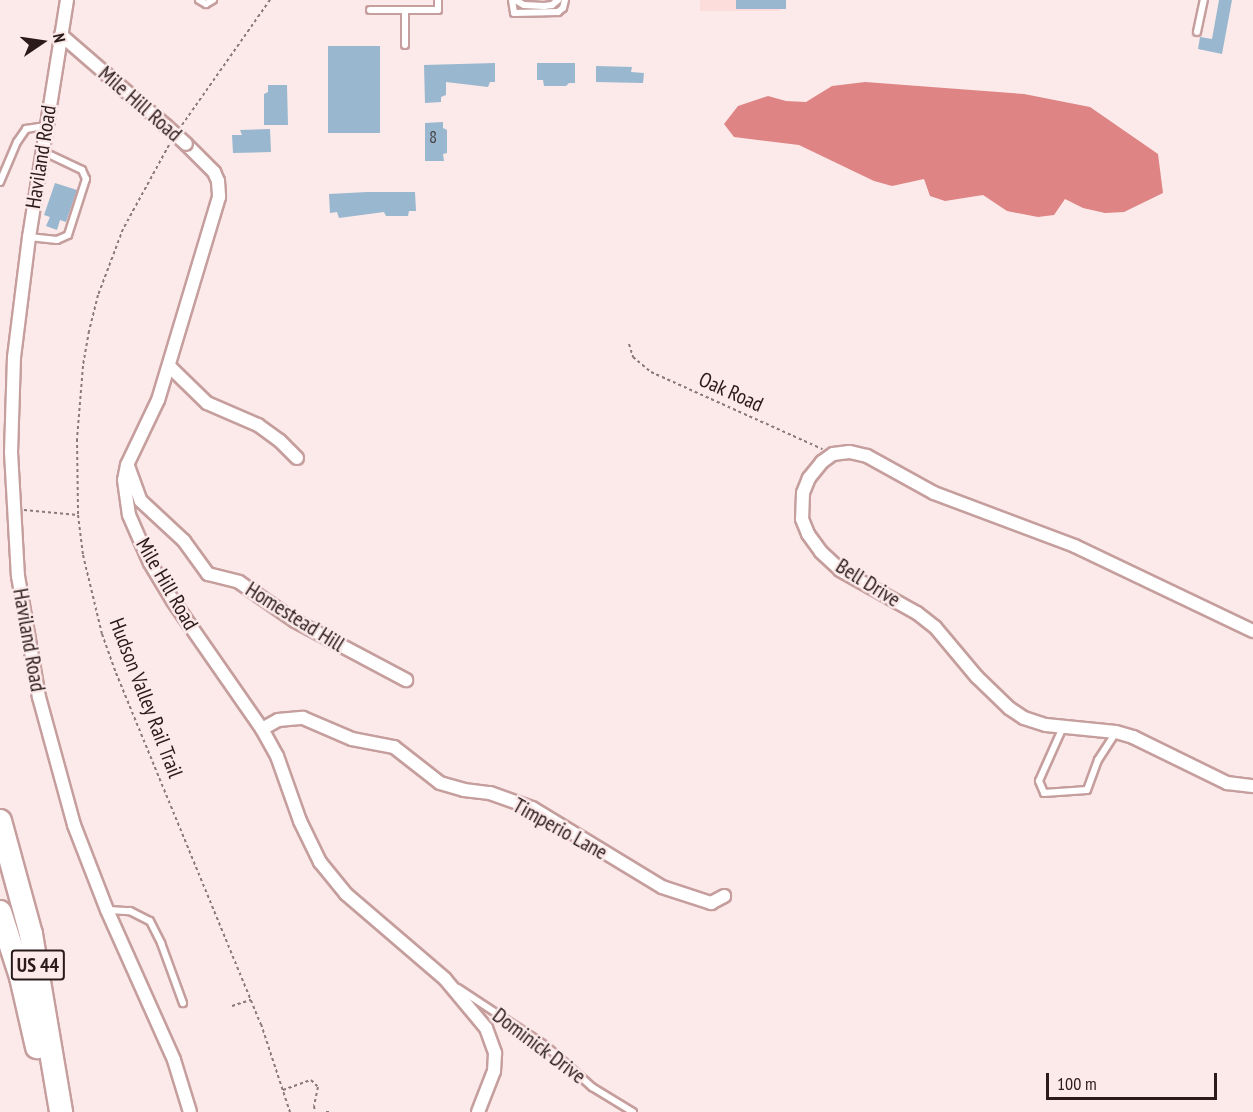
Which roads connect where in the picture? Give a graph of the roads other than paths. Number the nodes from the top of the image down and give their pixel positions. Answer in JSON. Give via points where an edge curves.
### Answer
{"nodes":[{"id":1,"x":67,"y":0,"type":"edge"},
{"id":2,"x":199,"y":0,"type":"edge"},
{"id":3,"x":213,"y":0,"type":"edge"},
{"id":4,"x":438,"y":0,"type":"edge"},
{"id":5,"x":513,"y":0,"type":"edge"},
{"id":6,"x":558,"y":0,"type":"edge"},
{"id":7,"x":565,"y":0,"type":"edge"},
{"id":8,"x":1204,"y":0,"type":"edge"},
{"id":9,"x":370,"y":10,"type":"dead end"},
{"id":10,"x":405,"y":10,"type":"junction"},
{"id":11,"x":1197,"y":32,"type":"dead end"},
{"id":12,"x":61,"y":35,"type":"junction"},
{"id":13,"x":405,"y":45,"type":"dead end"},
{"id":14,"x":46,"y":126,"type":"junction"},
{"id":15,"x":42,"y":151,"type":"junction"},
{"id":16,"x":0,"y":182,"type":"edge"},
{"id":17,"x":29,"y":237,"type":"junction"},
{"id":18,"x":169,"y":366,"type":"junction"},
{"id":19,"x":297,"y":458,"type":"dead end"},
{"id":20,"x":127,"y":465,"type":"junction"},
{"id":21,"x":1253,"y":631,"type":"edge"},
{"id":22,"x":406,"y":680,"type":"dead end"},
{"id":23,"x":1063,"y":726,"type":"junction"},
{"id":24,"x":262,"y":729,"type":"junction"},
{"id":25,"x":1116,"y":732,"type":"junction"},
{"id":26,"x":1253,"y":786,"type":"edge"},
{"id":27,"x":0,"y":821,"type":"edge"},
{"id":28,"x":724,"y":896,"type":"dead end"},
{"id":29,"x":107,"y":910,"type":"junction"},
{"id":30,"x":0,"y":912,"type":"edge"},
{"id":31,"x":445,"y":979,"type":"junction"},
{"id":32,"x":183,"y":1003,"type":"dead end"},
{"id":33,"x":46,"y":1112,"type":"edge"},
{"id":34,"x":61,"y":1112,"type":"edge"},
{"id":35,"x":190,"y":1112,"type":"edge"},
{"id":36,"x":478,"y":1112,"type":"edge"},
{"id":37,"x":633,"y":1112,"type":"edge"}],
"edges":[{"from":1,"to":12,"type":"street","name":"Haviland Road"},
{"from":2,"to":3,"type":"lane","via":[[206,4]]},
{"from":4,"to":10,"type":"lane","via":[[438,10]]},
{"from":5,"to":6,"type":"lane","via":[[537,6],[552,5]]},
{"from":5,"to":7,"type":"lane","via":[[514,13],[558,12]]},
{"from":8,"to":11,"type":"lane"},
{"from":9,"to":10,"type":"lane"},
{"from":10,"to":13,"type":"lane"},
{"from":12,"to":14,"type":"street","name":"Haviland Road"},
{"from":12,"to":18,"type":"street","name":"Mile Hill Road","bridge":true,"via":[[214,172],[219,197]]},
{"from":14,"to":15,"type":"street","name":"Haviland Road"},
{"from":14,"to":16,"type":"lane","via":[[26,129]]},
{"from":15,"to":17,"type":"street","name":"Haviland Road"},
{"from":15,"to":17,"type":"lane","via":[[82,170],[85,185],[68,235],[57,240]]},
{"from":17,"to":29,"type":"street","name":"Haviland Road","via":[[14,357],[11,425],[13,510],[23,609],[39,697],[74,825]]},
{"from":18,"to":19,"type":"street","via":[[207,403],[258,425]]},
{"from":18,"to":20,"type":"street","name":"Mile Hill Road","via":[[158,400]]},
{"from":20,"to":22,"type":"street","name":"Homestead Hill","via":[[141,501],[184,541],[208,574],[239,582],[295,621]]},
{"from":20,"to":24,"type":"street","name":"Mile Hill Road","via":[[124,480],[129,515],[150,563],[172,601]]},
{"from":21,"to":23,"type":"street","name":"Bell Drive","via":[[1075,546],[933,493],[867,456],[849,452],[834,454],[822,462],[809,478],[801,501],[802,519],[821,552],[840,570],[935,627],[1009,708],[1024,718]]},
{"from":23,"to":25,"type":"street","name":"Bell Drive"},
{"from":23,"to":25,"type":"lane","via":[[1039,781],[1044,793],[1087,790],[1098,760]]},
{"from":24,"to":28,"type":"street","name":"Timperio Lane","via":[[278,720],[303,718],[352,739],[394,747],[440,783],[490,793],[532,808],[662,887],[711,903]]},
{"from":24,"to":31,"type":"street","name":"Mile Hill Road","via":[[277,756],[306,835],[328,874]]},
{"from":25,"to":26,"type":"street","name":"Bell Drive","via":[[1227,783]]},
{"from":27,"to":34,"type":"highway","number":"US 44","via":[[31,934]]},
{"from":29,"to":32,"type":"lane","via":[[130,911],[150,921]]},
{"from":29,"to":35,"type":"street","name":"Haviland Road","via":[[174,1060]]},
{"from":30,"to":33,"type":"highway","number":"US 44","via":[[26,997]]},
{"from":31,"to":36,"type":"street","name":"Mile Hill Road","via":[[480,1019],[493,1044],[494,1071]]},
{"from":31,"to":37,"type":"lane","name":"Dominick Drive","via":[[546,1046],[592,1087]]}]}
